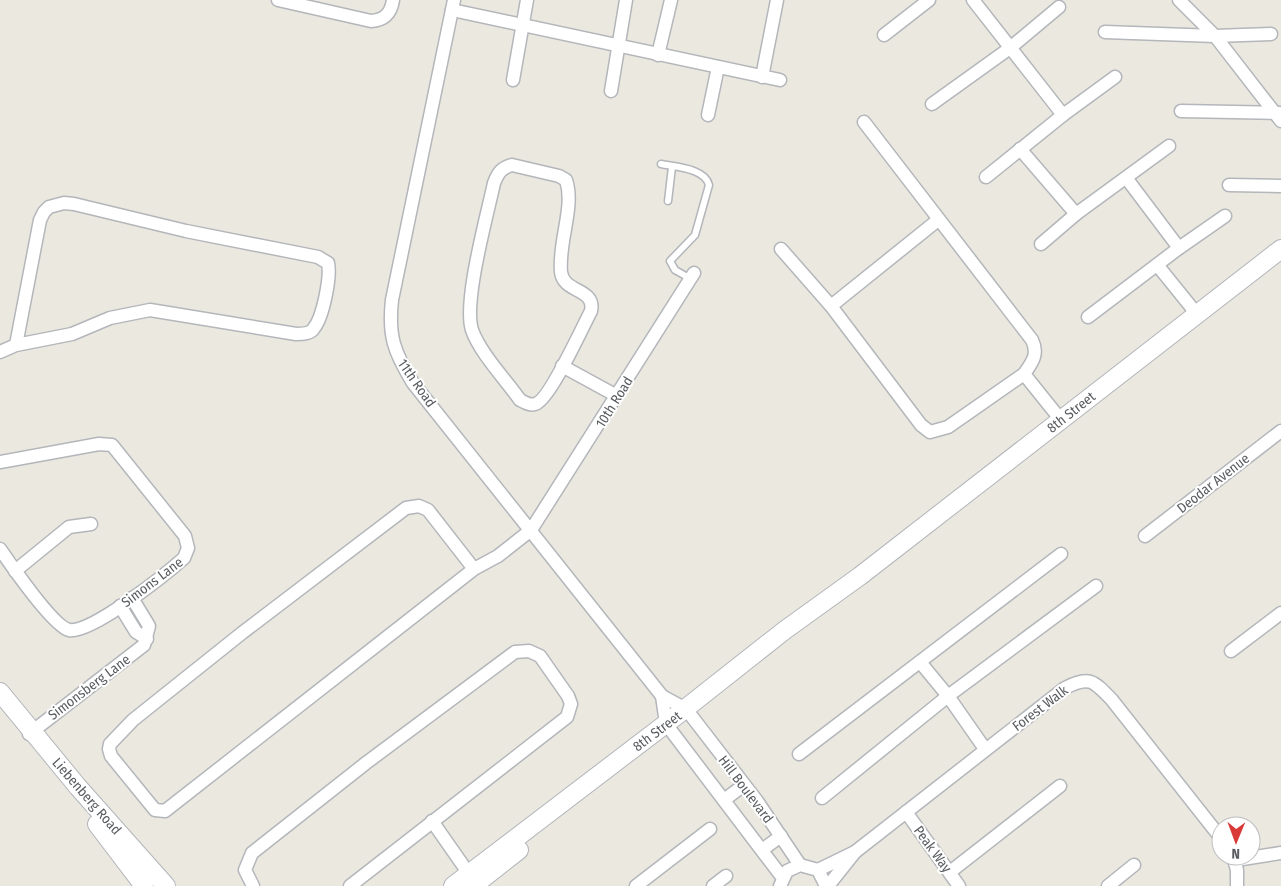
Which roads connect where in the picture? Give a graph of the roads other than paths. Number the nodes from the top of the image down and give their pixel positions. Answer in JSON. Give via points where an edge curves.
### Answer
{"nodes":[{"id":1,"x":278,"y":0,"type":"edge"},
{"id":2,"x":394,"y":0,"type":"edge"},
{"id":3,"x":527,"y":0,"type":"edge"},
{"id":4,"x":626,"y":0,"type":"edge"},
{"id":5,"x":671,"y":0,"type":"edge"},
{"id":6,"x":777,"y":0,"type":"edge"},
{"id":7,"x":929,"y":0,"type":"edge"},
{"id":8,"x":973,"y":0,"type":"edge"},
{"id":9,"x":1180,"y":0,"type":"edge"},
{"id":10,"x":453,"y":5,"type":"edge"},
{"id":11,"x":1059,"y":7,"type":"dead end"},
{"id":12,"x":522,"y":26,"type":"junction"},
{"id":13,"x":1105,"y":32,"type":"dead end"},
{"id":14,"x":1271,"y":34,"type":"dead end"},
{"id":15,"x":884,"y":35,"type":"dead end"},
{"id":16,"x":1215,"y":36,"type":"junction"},
{"id":17,"x":618,"y":46,"type":"junction"},
{"id":18,"x":1010,"y":48,"type":"junction"},
{"id":19,"x":658,"y":55,"type":"junction"},
{"id":20,"x":718,"y":67,"type":"junction"},
{"id":21,"x":762,"y":77,"type":"junction"},
{"id":22,"x":1114,"y":77,"type":"dead end"},
{"id":23,"x":513,"y":80,"type":"dead end"},
{"id":24,"x":780,"y":80,"type":"dead end"},
{"id":25,"x":611,"y":91,"type":"dead end"},
{"id":26,"x":932,"y":104,"type":"dead end"},
{"id":27,"x":1181,"y":110,"type":"dead end"},
{"id":28,"x":1063,"y":114,"type":"junction"},
{"id":29,"x":708,"y":115,"type":"dead end"},
{"id":30,"x":1280,"y":116,"type":"edge"},
{"id":31,"x":864,"y":122,"type":"dead end"},
{"id":32,"x":1169,"y":146,"type":"dead end"},
{"id":33,"x":1020,"y":149,"type":"junction"},
{"id":34,"x":661,"y":164,"type":"dead end"},
{"id":35,"x":672,"y":167,"type":"junction"},
{"id":36,"x":986,"y":177,"type":"dead end"},
{"id":37,"x":1127,"y":178,"type":"junction"},
{"id":38,"x":1229,"y":185,"type":"dead end"},
{"id":39,"x":1281,"y":186,"type":"edge"},
{"id":40,"x":668,"y":201,"type":"dead end"},
{"id":41,"x":1076,"y":214,"type":"junction"},
{"id":42,"x":1225,"y":216,"type":"dead end"},
{"id":43,"x":938,"y":220,"type":"junction"},
{"id":44,"x":1041,"y":244,"type":"dead end"},
{"id":45,"x":1179,"y":248,"type":"junction"},
{"id":46,"x":1281,"y":248,"type":"edge"},
{"id":47,"x":781,"y":249,"type":"dead end"},
{"id":48,"x":1158,"y":266,"type":"junction"},
{"id":49,"x":692,"y":276,"type":"joint"},
{"id":50,"x":831,"y":306,"type":"junction"},
{"id":51,"x":1196,"y":313,"type":"junction"},
{"id":52,"x":1088,"y":317,"type":"dead end"},
{"id":53,"x":16,"y":345,"type":"junction"},
{"id":54,"x":0,"y":352,"type":"edge"},
{"id":55,"x":562,"y":366,"type":"junction"},
{"id":56,"x":1024,"y":374,"type":"junction"},
{"id":57,"x":617,"y":396,"type":"junction"},
{"id":58,"x":1061,"y":420,"type":"junction"},
{"id":59,"x":1281,"y":431,"type":"edge"},
{"id":60,"x":0,"y":462,"type":"edge"},
{"id":61,"x":91,"y":524,"type":"dead end"},
{"id":62,"x":531,"y":530,"type":"junction"},
{"id":63,"x":1145,"y":536,"type":"dead end"},
{"id":64,"x":0,"y":549,"type":"edge"},
{"id":65,"x":1061,"y":554,"type":"dead end"},
{"id":66,"x":474,"y":569,"type":"junction"},
{"id":67,"x":15,"y":570,"type":"junction"},
{"id":68,"x":1096,"y":586,"type":"dead end"},
{"id":69,"x":132,"y":598,"type":"junction"},
{"id":70,"x":120,"y":606,"type":"junction"},
{"id":71,"x":1281,"y":612,"type":"edge"},
{"id":72,"x":147,"y":639,"type":"junction"},
{"id":73,"x":1231,"y":651,"type":"dead end"},
{"id":74,"x":920,"y":662,"type":"junction"},
{"id":75,"x":662,"y":696,"type":"junction"},
{"id":76,"x":948,"y":696,"type":"junction"},
{"id":77,"x":5,"y":698,"type":"edge"},
{"id":78,"x":688,"y":712,"type":"junction"},
{"id":79,"x":669,"y":727,"type":"junction"},
{"id":80,"x":30,"y":732,"type":"junction"},
{"id":81,"x":985,"y":749,"type":"junction"},
{"id":82,"x":800,"y":754,"type":"dead end"},
{"id":83,"x":744,"y":785,"type":"junction"},
{"id":84,"x":1060,"y":786,"type":"dead end"},
{"id":85,"x":822,"y":798,"type":"dead end"},
{"id":86,"x":724,"y":800,"type":"junction"},
{"id":87,"x":906,"y":812,"type":"junction"},
{"id":88,"x":432,"y":822,"type":"junction"},
{"id":89,"x":1211,"y":825,"type":"edge"},
{"id":90,"x":710,"y":829,"type":"dead end"},
{"id":91,"x":781,"y":836,"type":"junction"},
{"id":92,"x":762,"y":850,"type":"junction"},
{"id":93,"x":855,"y":852,"type":"junction"},
{"id":94,"x":1281,"y":852,"type":"edge"},
{"id":95,"x":1261,"y":855,"type":"edge"},
{"id":96,"x":800,"y":865,"type":"junction"},
{"id":97,"x":1134,"y":865,"type":"dead end"},
{"id":98,"x":1235,"y":866,"type":"edge"},
{"id":99,"x":818,"y":870,"type":"junction"},
{"id":100,"x":950,"y":872,"type":"junction"},
{"id":101,"x":726,"y":876,"type":"dead end"},
{"id":102,"x":473,"y":881,"type":"edge"},
{"id":103,"x":781,"y":882,"type":"edge"},
{"id":104,"x":144,"y":886,"type":"edge"},
{"id":105,"x":166,"y":886,"type":"edge"},
{"id":106,"x":253,"y":886,"type":"edge"},
{"id":107,"x":350,"y":886,"type":"edge"},
{"id":108,"x":453,"y":886,"type":"edge"},
{"id":109,"x":636,"y":886,"type":"edge"},
{"id":110,"x":713,"y":886,"type":"edge"},
{"id":111,"x":827,"y":886,"type":"edge"},
{"id":112,"x":958,"y":886,"type":"edge"},
{"id":113,"x":1108,"y":886,"type":"edge"},
{"id":114,"x":1237,"y":886,"type":"edge"}],
"edges":[{"from":1,"to":2,"type":"street","via":[[371,21],[387,15]]},
{"from":3,"to":12,"type":"street"},
{"from":4,"to":17,"type":"street"},
{"from":5,"to":19,"type":"street"},
{"from":6,"to":21,"type":"street"},
{"from":7,"to":15,"type":"street"},
{"from":8,"to":18,"type":"street"},
{"from":9,"to":16,"type":"street"},
{"from":10,"to":12,"type":"street"},
{"from":10,"to":62,"type":"street","name":"11th Road","via":[[392,300],[390,331],[400,361],[413,383]]},
{"from":11,"to":18,"type":"street"},
{"from":12,"to":17,"type":"street"},
{"from":12,"to":23,"type":"street"},
{"from":13,"to":16,"type":"street"},
{"from":14,"to":16,"type":"street"},
{"from":16,"to":30,"type":"street"},
{"from":17,"to":19,"type":"street"},
{"from":17,"to":25,"type":"street"},
{"from":18,"to":26,"type":"street"},
{"from":18,"to":28,"type":"street"},
{"from":19,"to":20,"type":"street"},
{"from":20,"to":21,"type":"street"},
{"from":20,"to":29,"type":"street"},
{"from":21,"to":24,"type":"street"},
{"from":22,"to":28,"type":"street"},
{"from":27,"to":30,"type":"street"},
{"from":28,"to":33,"type":"street"},
{"from":31,"to":43,"type":"street"},
{"from":32,"to":37,"type":"street"},
{"from":33,"to":36,"type":"street"},
{"from":33,"to":41,"type":"street"},
{"from":34,"to":35,"type":"lane"},
{"from":35,"to":40,"type":"lane"},
{"from":35,"to":49,"type":"lane","via":[[699,173],[705,176],[709,185],[695,235],[670,260],[675,270]]},
{"from":37,"to":41,"type":"street"},
{"from":37,"to":45,"type":"street"},
{"from":38,"to":39,"type":"street"},
{"from":41,"to":44,"type":"street"},
{"from":42,"to":45,"type":"street"},
{"from":43,"to":50,"type":"street"},
{"from":43,"to":56,"type":"street","via":[[1032,340],[1035,354]]},
{"from":45,"to":48,"type":"street"},
{"from":46,"to":51,"type":"street","name":"8th Street"},
{"from":47,"to":50,"type":"street"},
{"from":48,"to":51,"type":"street"},
{"from":48,"to":52,"type":"street"},
{"from":49,"to":57,"type":"street","name":"10th Road"},
{"from":50,"to":56,"type":"street","via":[[921,425],[930,432],[948,427]]},
{"from":51,"to":58,"type":"street","name":"8th Street"},
{"from":53,"to":53,"type":"street","via":[[72,334],[110,318],[150,310],[296,334],[309,332],[314,328],[323,302],[330,274],[328,263],[318,257],[186,231],[86,206],[58,204],[44,212],[40,220]]},
{"from":53,"to":54,"type":"street"},
{"from":55,"to":55,"type":"street","via":[[548,393],[530,405],[520,400],[472,330],[470,310],[475,273],[494,183],[498,174],[512,165],[559,176],[566,180],[568,187],[560,252],[562,277],[565,284],[589,297],[592,307]]},
{"from":55,"to":57,"type":"street"},
{"from":56,"to":58,"type":"street"},
{"from":57,"to":62,"type":"street","name":"10th Road"},
{"from":58,"to":78,"type":"street","name":"8th Street","via":[[785,630]]},
{"from":59,"to":63,"type":"street","name":"Deodar Avenue"},
{"from":60,"to":69,"type":"street","name":"Simons Lane","via":[[99,444],[116,448],[188,541],[184,558]]},
{"from":61,"to":67,"type":"street","via":[[69,527]]},
{"from":62,"to":66,"type":"street","name":"10th Road","via":[[498,556]]},
{"from":62,"to":75,"type":"street","name":"11th Road"},
{"from":64,"to":67,"type":"street","name":"Simons Lane"},
{"from":65,"to":74,"type":"street"},
{"from":66,"to":66,"type":"street","name":"10th Road","via":[[165,811],[155,810],[110,754],[110,744],[133,720],[406,508],[419,506],[428,510]]},
{"from":67,"to":70,"type":"street","name":"Simons Lane","via":[[55,621],[69,630],[87,627]]},
{"from":68,"to":76,"type":"street"},
{"from":69,"to":70,"type":"street","name":"Simons Lane"},
{"from":69,"to":72,"type":"street","via":[[149,626]]},
{"from":70,"to":72,"type":"street","via":[[136,632]]},
{"from":71,"to":73,"type":"street"},
{"from":72,"to":80,"type":"street","name":"Simonsberg Lane","via":[[141,648]]},
{"from":74,"to":76,"type":"street"},
{"from":74,"to":82,"type":"street"},
{"from":75,"to":78,"type":"street","name":"11th Road"},
{"from":75,"to":79,"type":"street"},
{"from":76,"to":81,"type":"street"},
{"from":76,"to":85,"type":"street"},
{"from":77,"to":80,"type":"street","name":"Liebenberg Road"},
{"from":78,"to":79,"type":"street","name":"8th Street"},
{"from":78,"to":83,"type":"street","name":"Hill Boulevard"},
{"from":79,"to":86,"type":"street","name":"Hill Boulevard"},
{"from":79,"to":102,"type":"street","name":"8th Street"},
{"from":80,"to":104,"type":"street","name":"Liebenberg Road"},
{"from":80,"to":105,"type":"street","name":"Liebenberg Road"},
{"from":81,"to":87,"type":"street","name":"Forest Walk"},
{"from":81,"to":89,"type":"street","name":"Forest Walk","via":[[1065,688],[1084,679],[1094,682],[1112,700]]},
{"from":83,"to":86,"type":"street"},
{"from":83,"to":91,"type":"street","name":"Hill Boulevard"},
{"from":84,"to":100,"type":"street"},
{"from":86,"to":92,"type":"street","name":"Hill Boulevard"},
{"from":87,"to":93,"type":"street","name":"Forest Walk"},
{"from":87,"to":100,"type":"street","name":"Peak Way"},
{"from":88,"to":102,"type":"street"},
{"from":88,"to":106,"type":"street","via":[[567,717],[571,704],[568,696],[535,652],[514,652],[252,853],[245,870]]},
{"from":88,"to":107,"type":"street"},
{"from":90,"to":109,"type":"street"},
{"from":91,"to":92,"type":"street"},
{"from":91,"to":96,"type":"street","name":"Hill Boulevard"},
{"from":92,"to":103,"type":"street","name":"Hill Boulevard"},
{"from":93,"to":99,"type":"street","name":"Forest Walk"},
{"from":93,"to":111,"type":"street","name":"Forest Walk"},
{"from":94,"to":95,"type":"street"},
{"from":96,"to":99,"type":"street"},
{"from":96,"to":103,"type":"street","via":[[787,871]]},
{"from":97,"to":113,"type":"street"},
{"from":98,"to":114,"type":"street"},
{"from":99,"to":111,"type":"street"},
{"from":100,"to":112,"type":"street","name":"Peak Way"},
{"from":101,"to":110,"type":"street"},
{"from":102,"to":108,"type":"street","name":"8th Street"}]}
